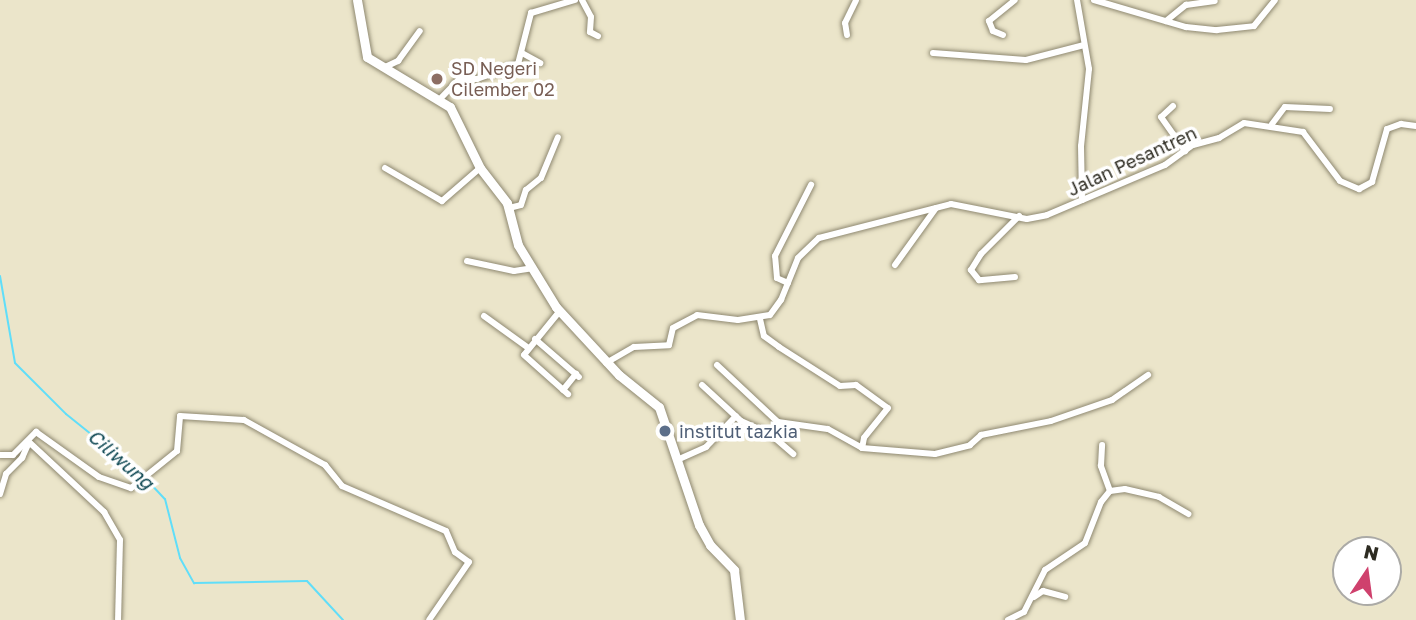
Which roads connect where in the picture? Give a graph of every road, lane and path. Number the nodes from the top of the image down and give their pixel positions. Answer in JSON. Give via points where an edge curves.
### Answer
{"nodes":[{"id":1,"x":357,"y":0,"type":"edge"},
{"id":2,"x":575,"y":0,"type":"edge"},
{"id":3,"x":582,"y":0,"type":"edge"},
{"id":4,"x":856,"y":0,"type":"edge"},
{"id":5,"x":1015,"y":0,"type":"edge"},
{"id":6,"x":1077,"y":0,"type":"edge"},
{"id":7,"x":1094,"y":0,"type":"edge"},
{"id":8,"x":1275,"y":0,"type":"edge"},
{"id":9,"x":1215,"y":1,"type":"edge"},
{"id":10,"x":1167,"y":21,"type":"junction"},
{"id":11,"x":420,"y":32,"type":"dead end"},
{"id":12,"x":847,"y":35,"type":"dead end"},
{"id":13,"x":1003,"y":35,"type":"dead end"},
{"id":14,"x":598,"y":36,"type":"dead end"},
{"id":15,"x":1084,"y":46,"type":"junction"},
{"id":16,"x":522,"y":53,"type":"junction"},
{"id":17,"x":933,"y":53,"type":"dead end"},
{"id":18,"x":540,"y":63,"type":"dead end"},
{"id":19,"x":381,"y":68,"type":"junction"},
{"id":20,"x":439,"y":99,"type":"junction"},
{"id":21,"x":1173,"y":106,"type":"dead end"},
{"id":22,"x":1330,"y":109,"type":"dead end"},
{"id":23,"x":1272,"y":124,"type":"junction"},
{"id":24,"x":1416,"y":126,"type":"edge"},
{"id":25,"x":558,"y":137,"type":"dead end"},
{"id":26,"x":1185,"y":151,"type":"junction"},
{"id":27,"x":385,"y":168,"type":"dead end"},
{"id":28,"x":480,"y":168,"type":"junction"},
{"id":29,"x":811,"y":185,"type":"dead end"},
{"id":30,"x":1082,"y":200,"type":"junction"},
{"id":31,"x":509,"y":208,"type":"junction"},
{"id":32,"x":936,"y":208,"type":"junction"},
{"id":33,"x":1019,"y":216,"type":"junction"},
{"id":34,"x":467,"y":261,"type":"dead end"},
{"id":35,"x":895,"y":265,"type":"dead end"},
{"id":36,"x":532,"y":268,"type":"junction"},
{"id":37,"x":1014,"y":277,"type":"dead end"},
{"id":38,"x":788,"y":283,"type":"junction"},
{"id":39,"x":559,"y":312,"type":"junction"},
{"id":40,"x":484,"y":316,"type":"dead end"},
{"id":41,"x":760,"y":320,"type":"junction"},
{"id":42,"x":534,"y":339,"type":"junction"},
{"id":43,"x":527,"y":347,"type":"junction"},
{"id":44,"x":606,"y":363,"type":"junction"},
{"id":45,"x":717,"y":365,"type":"dead end"},
{"id":46,"x":1148,"y":375,"type":"dead end"},
{"id":47,"x":702,"y":385,"type":"dead end"},
{"id":48,"x":736,"y":416,"type":"junction"},
{"id":49,"x":778,"y":422,"type":"junction"},
{"id":50,"x":774,"y":436,"type":"junction"},
{"id":51,"x":27,"y":443,"type":"junction"},
{"id":52,"x":1102,"y":444,"type":"dead end"},
{"id":53,"x":862,"y":448,"type":"junction"},
{"id":54,"x":793,"y":454,"type":"dead end"},
{"id":55,"x":0,"y":456,"type":"edge"},
{"id":56,"x":677,"y":460,"type":"junction"},
{"id":57,"x":1110,"y":491,"type":"junction"},
{"id":58,"x":0,"y":494,"type":"edge"},
{"id":59,"x":1188,"y":514,"type":"dead end"},
{"id":60,"x":1065,"y":597,"type":"dead end"},
{"id":61,"x":1030,"y":600,"type":"junction"},
{"id":62,"x":118,"y":620,"type":"edge"},
{"id":63,"x":429,"y":620,"type":"edge"},
{"id":64,"x":740,"y":620,"type":"edge"},
{"id":65,"x":1008,"y":620,"type":"edge"}],
"edges":[{"from":1,"to":19,"type":"street","via":[[364,50]]},
{"from":2,"to":16,"type":"street","via":[[531,13],[520,45]]},
{"from":3,"to":14,"type":"street","via":[[591,17],[590,32]]},
{"from":4,"to":12,"type":"street","via":[[845,23]]},
{"from":5,"to":13,"type":"street","via":[[989,21],[993,31]]},
{"from":6,"to":15,"type":"street"},
{"from":7,"to":10,"type":"street"},
{"from":8,"to":10,"type":"street","via":[[1261,20],[1245,29],[1204,30]]},
{"from":9,"to":10,"type":"street","via":[[1186,5]]},
{"from":11,"to":19,"type":"street","via":[[398,61]]},
{"from":15,"to":17,"type":"street","via":[[1026,60]]},
{"from":15,"to":30,"type":"street","via":[[1089,77],[1081,146]]},
{"from":16,"to":18,"type":"street"},
{"from":16,"to":20,"type":"street","via":[[515,66],[477,79],[457,80]]},
{"from":19,"to":20,"type":"street"},
{"from":20,"to":28,"type":"street","via":[[453,112]]},
{"from":21,"to":26,"type":"street","via":[[1160,117]]},
{"from":22,"to":23,"type":"street","via":[[1285,107]]},
{"from":23,"to":24,"type":"street","name":"Jalan Pesantren","via":[[1311,137],[1335,176],[1359,189],[1372,182],[1387,129]]},
{"from":23,"to":26,"type":"street","name":"Jalan Pesantren","via":[[1244,123]]},
{"from":25,"to":31,"type":"street","via":[[541,178],[525,191],[521,205]]},
{"from":26,"to":30,"type":"street","name":"Jalan Pesantren","via":[[1165,165]]},
{"from":27,"to":28,"type":"street","via":[[442,201]]},
{"from":28,"to":31,"type":"street"},
{"from":29,"to":38,"type":"street","via":[[775,256],[777,278]]},
{"from":30,"to":33,"type":"street","name":"Jalan Pesantren","via":[[1047,215]]},
{"from":31,"to":36,"type":"street","via":[[517,242]]},
{"from":32,"to":33,"type":"street","name":"Jalan Pesantren","via":[[958,204]]},
{"from":32,"to":35,"type":"street"},
{"from":32,"to":38,"type":"street","name":"Jalan Pesantren","via":[[815,240],[798,258]]},
{"from":33,"to":37,"type":"street","via":[[971,270],[978,280]]},
{"from":34,"to":36,"type":"street","via":[[514,271]]},
{"from":36,"to":39,"type":"street"},
{"from":38,"to":41,"type":"street","name":"Jalan Pesantren","via":[[777,308]]},
{"from":39,"to":42,"type":"street"},
{"from":39,"to":44,"type":"street"},
{"from":40,"to":43,"type":"street"},
{"from":41,"to":44,"type":"street","via":[[697,315],[673,328],[669,345],[634,347]]},
{"from":41,"to":53,"type":"street","via":[[764,336],[779,347],[840,386],[856,385],[888,408],[864,438]]},
{"from":42,"to":43,"type":"street"},
{"from":42,"to":43,"type":"street","via":[[578,375],[565,392],[525,359]]},
{"from":44,"to":56,"type":"street","via":[[656,403]]},
{"from":45,"to":49,"type":"street"},
{"from":46,"to":53,"type":"street","via":[[1112,400],[1051,421],[981,434],[970,446],[935,454]]},
{"from":47,"to":48,"type":"street"},
{"from":48,"to":50,"type":"street"},
{"from":48,"to":56,"type":"street","via":[[706,447]]},
{"from":49,"to":50,"type":"street"},
{"from":49,"to":53,"type":"street","via":[[828,429]]},
{"from":50,"to":54,"type":"street"},
{"from":51,"to":55,"type":"street","via":[[13,455]]},
{"from":51,"to":58,"type":"street","via":[[22,458],[6,474]]},
{"from":51,"to":62,"type":"street","via":[[104,512],[116,531]]},
{"from":51,"to":63,"type":"street","via":[[36,432],[115,486],[137,485],[177,451],[181,415],[241,418],[325,465],[340,485],[446,531],[455,552],[469,562]]},
{"from":52,"to":57,"type":"street","via":[[1101,466]]},
{"from":56,"to":64,"type":"street","via":[[703,533],[734,570]]},
{"from":57,"to":59,"type":"street","via":[[1125,489],[1159,497]]},
{"from":57,"to":61,"type":"street","via":[[1082,547],[1045,570]]},
{"from":60,"to":61,"type":"street","via":[[1043,590]]},
{"from":61,"to":65,"type":"street","via":[[1022,614]]}]}
